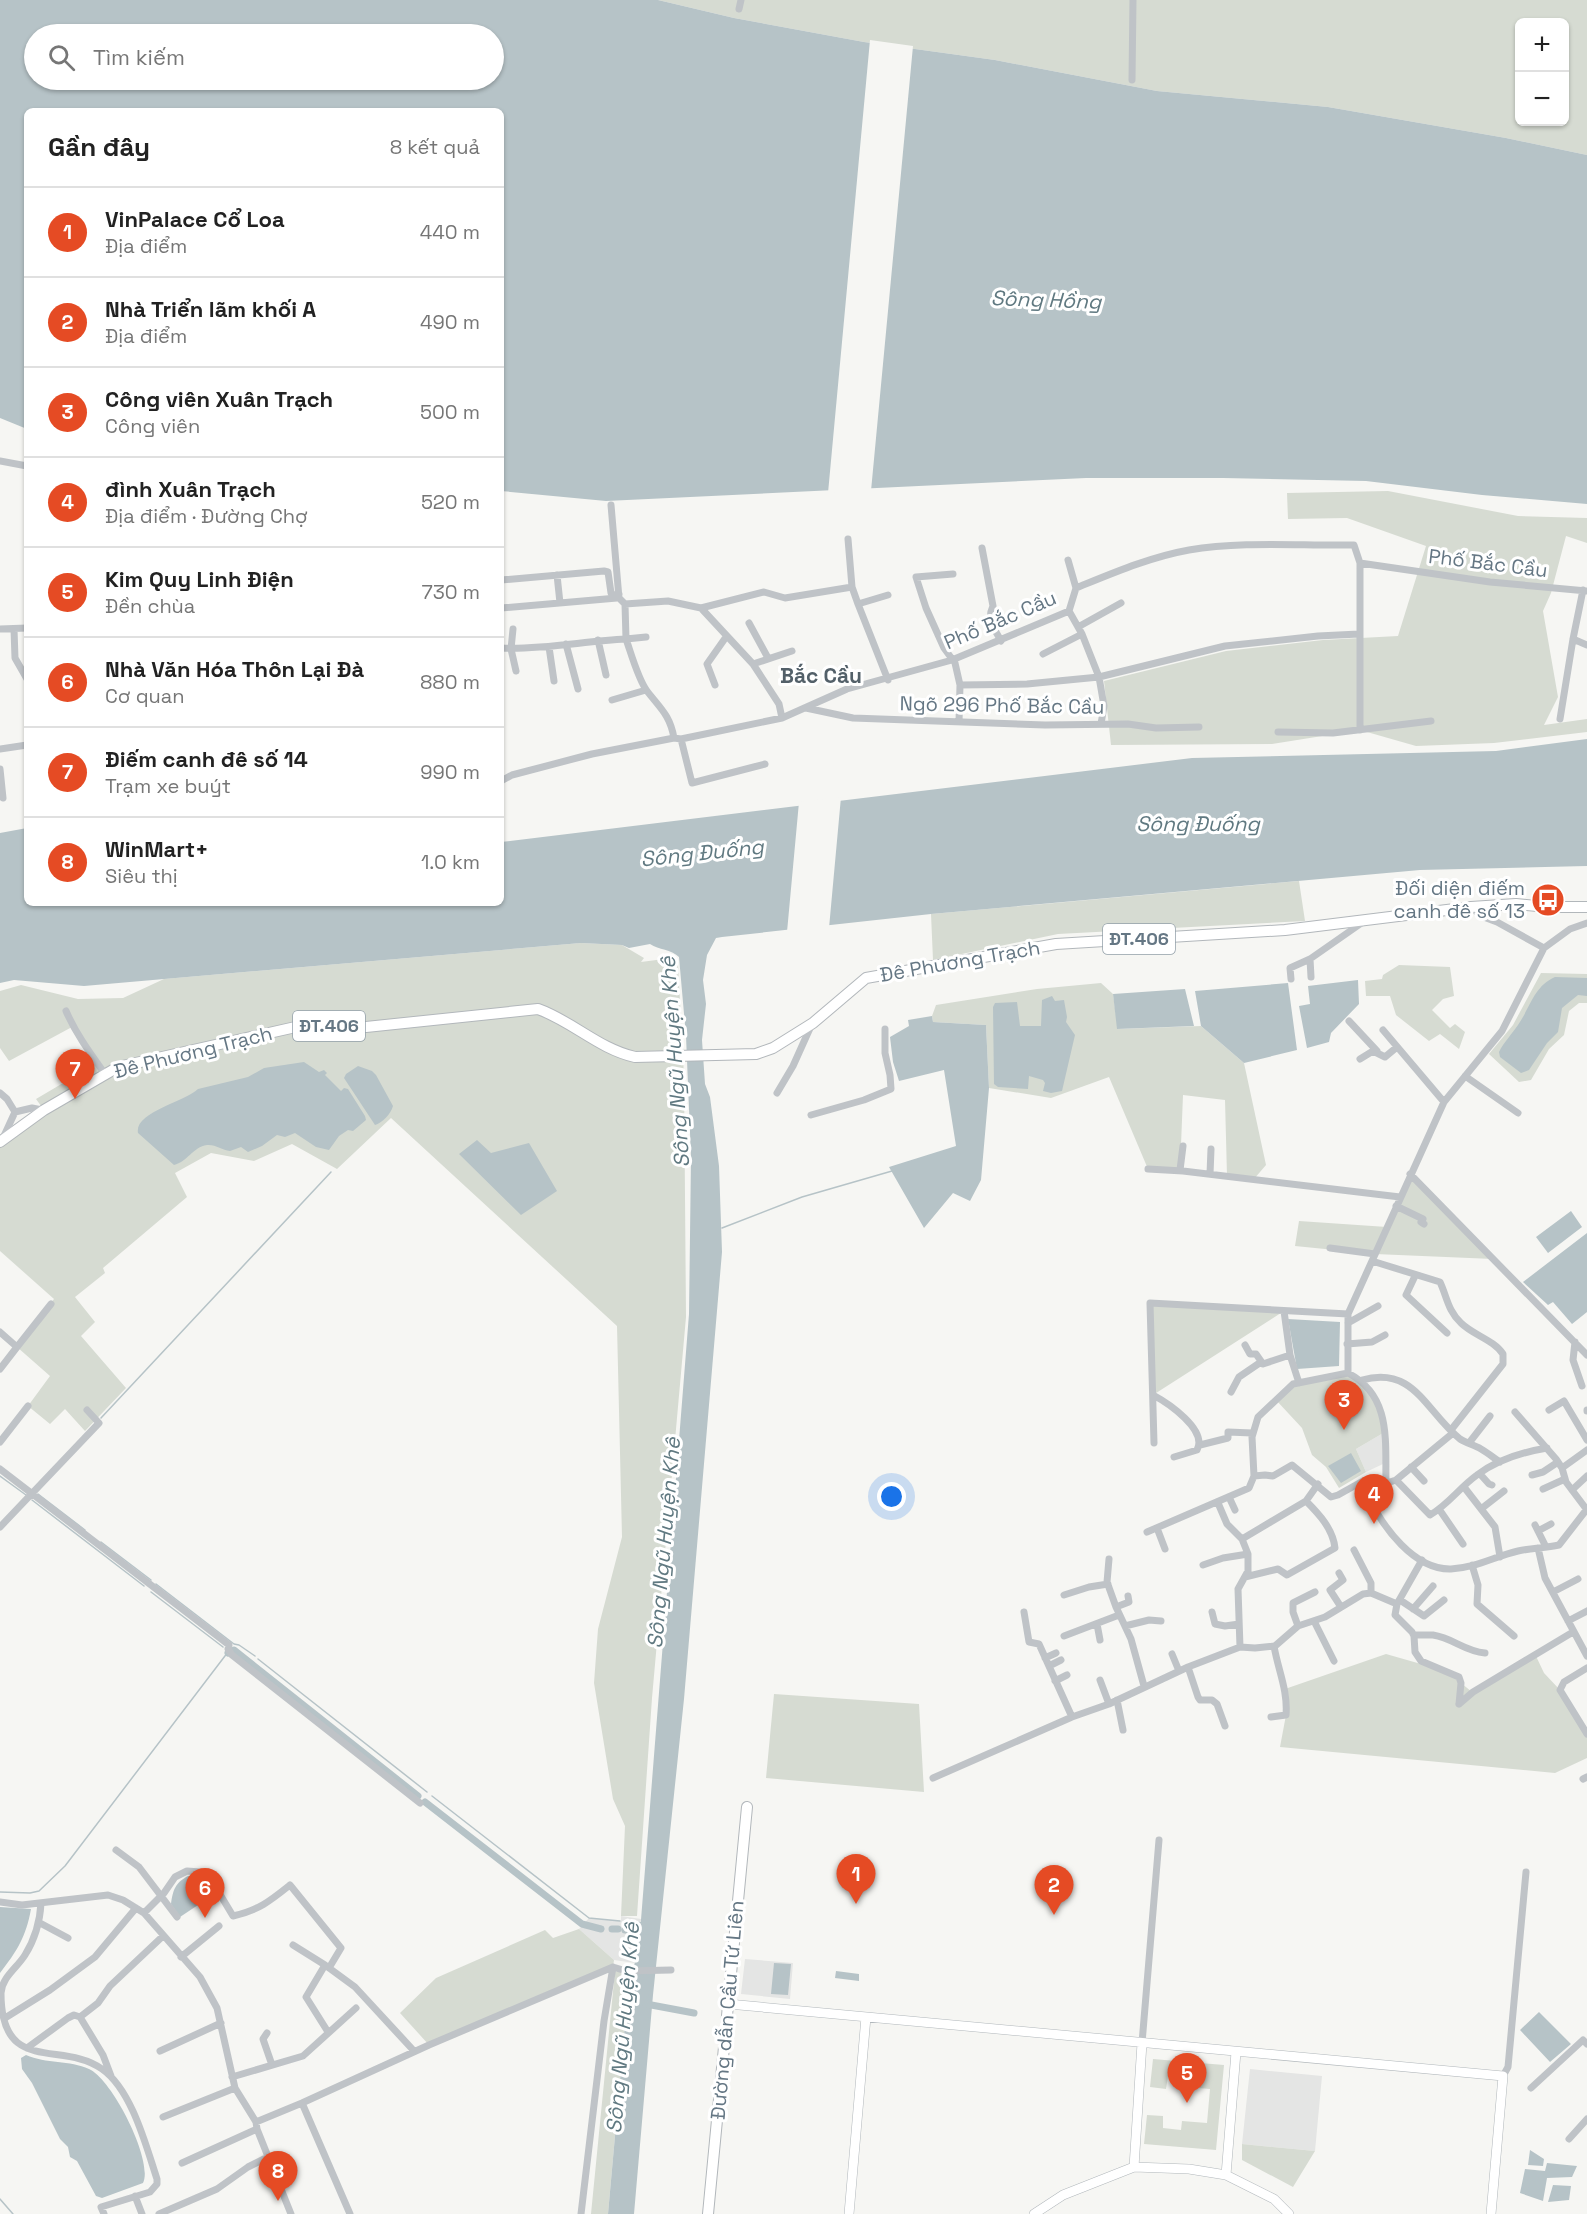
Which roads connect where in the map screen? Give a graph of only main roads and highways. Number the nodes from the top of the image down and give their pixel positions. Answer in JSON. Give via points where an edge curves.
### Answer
{"nodes":[{"id":1,"x":1587,"y":907,"type":"edge"},
{"id":2,"x":1,"y":1142,"type":"edge"},
{"id":3,"x":747,"y":1807,"type":"dead end"},
{"id":4,"x":708,"y":2214,"type":"edge"}],
"edges":[{"from":1,"to":2,"type":"main road","name":"Đê Phương Trạch","number":"ĐT.406","via":[[1471,907],[1286,930],[1056,944],[866,978],[813,1023],[756,1054],[635,1057],[538,1009],[366,1027],[300,1026],[118,1067],[44,1110]]},
{"from":3,"to":4,"type":"main road","name":"Đường dẫn Cầu Tứ Liên"}]}
